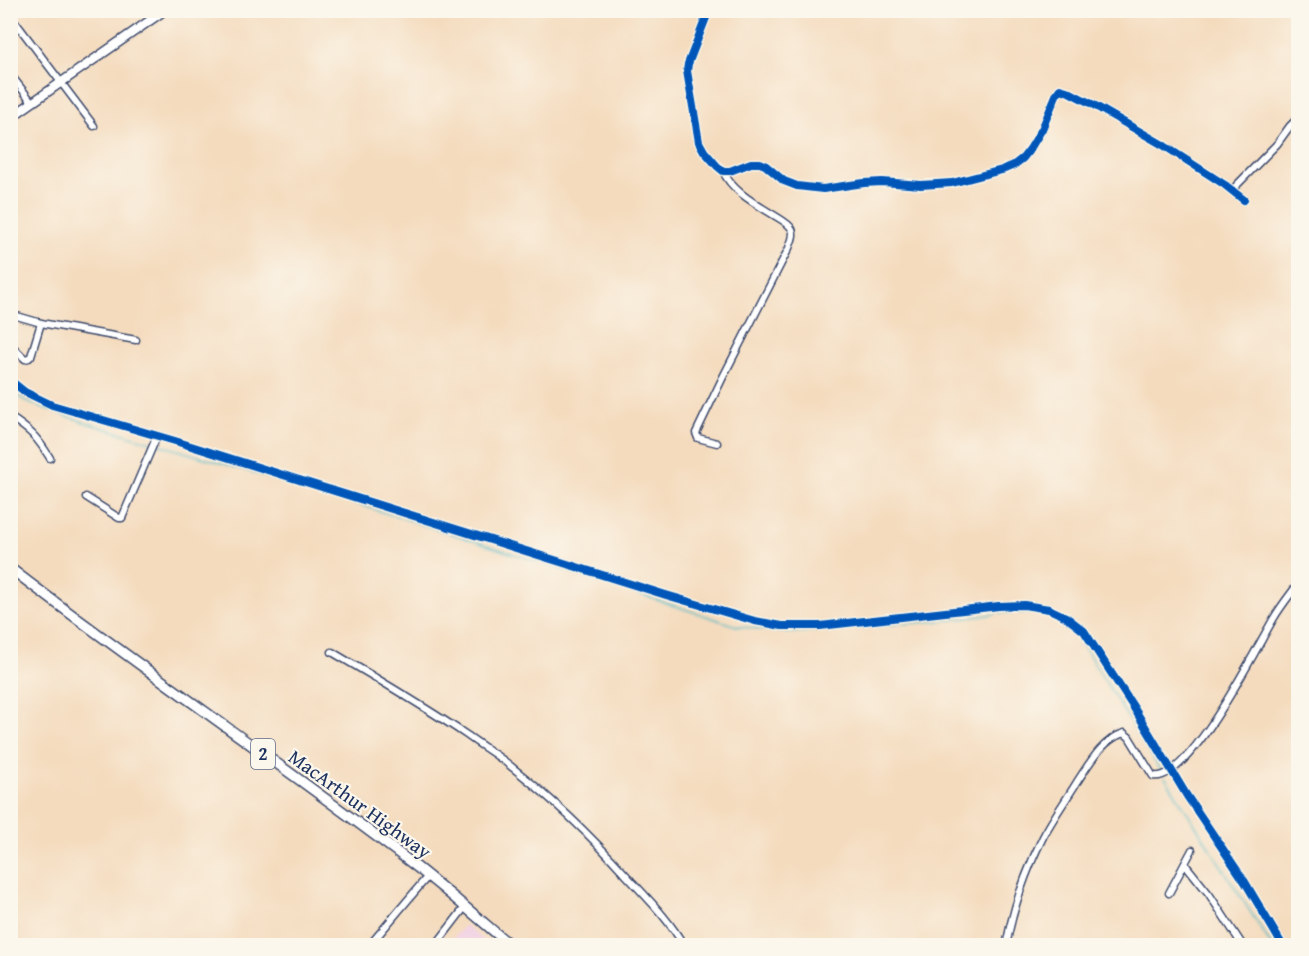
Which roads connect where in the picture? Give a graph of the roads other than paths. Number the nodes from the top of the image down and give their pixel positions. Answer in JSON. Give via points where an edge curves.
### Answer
{"nodes":[{"id":1,"x":165,"y":10,"type":"edge"},
{"id":2,"x":709,"y":10,"type":"edge"},
{"id":3,"x":10,"y":15,"type":"edge"},
{"id":4,"x":10,"y":74,"type":"edge"},
{"id":5,"x":60,"y":83,"type":"junction"},
{"id":6,"x":32,"y":102,"type":"junction"},
{"id":7,"x":10,"y":118,"type":"edge"},
{"id":8,"x":1299,"y":118,"type":"edge"},
{"id":9,"x":93,"y":126,"type":"dead end"},
{"id":10,"x":723,"y":171,"type":"junction"},
{"id":11,"x":1232,"y":190,"type":"junction"},
{"id":12,"x":1244,"y":200,"type":"dead end"},
{"id":13,"x":10,"y":314,"type":"edge"},
{"id":14,"x":41,"y":323,"type":"junction"},
{"id":15,"x":135,"y":340,"type":"dead end"},
{"id":16,"x":10,"y":344,"type":"edge"},
{"id":17,"x":10,"y":380,"type":"edge"},
{"id":18,"x":10,"y":417,"type":"edge"},
{"id":19,"x":157,"y":436,"type":"junction"},
{"id":20,"x":717,"y":443,"type":"dead end"},
{"id":21,"x":50,"y":458,"type":"dead end"},
{"id":22,"x":86,"y":497,"type":"dead end"},
{"id":23,"x":10,"y":568,"type":"edge"},
{"id":24,"x":1299,"y":584,"type":"edge"},
{"id":25,"x":332,"y":652,"type":"dead end"},
{"id":26,"x":1171,"y":772,"type":"junction"},
{"id":27,"x":1192,"y":850,"type":"dead end"},
{"id":28,"x":1185,"y":864,"type":"junction"},
{"id":29,"x":428,"y":876,"type":"junction"},
{"id":30,"x":1168,"y":893,"type":"dead end"},
{"id":31,"x":465,"y":908,"type":"junction"},
{"id":32,"x":369,"y":945,"type":"edge"},
{"id":33,"x":435,"y":945,"type":"edge"},
{"id":34,"x":511,"y":945,"type":"edge"},
{"id":35,"x":684,"y":945,"type":"edge"},
{"id":36,"x":1006,"y":945,"type":"edge"},
{"id":37,"x":1243,"y":945,"type":"edge"},
{"id":38,"x":1283,"y":945,"type":"edge"}],
"edges":[{"from":1,"to":5,"type":"main road"},
{"from":2,"to":10,"type":"street","via":[[687,71],[699,142]]},
{"from":3,"to":5,"type":"street"},
{"from":4,"to":6,"type":"street"},
{"from":5,"to":6,"type":"main road"},
{"from":5,"to":9,"type":"street"},
{"from":6,"to":7,"type":"main road"},
{"from":8,"to":11,"type":"street"},
{"from":10,"to":11,"type":"street","via":[[760,163],[790,184],[823,189],[864,183],[955,182],[1002,170],[1023,158],[1042,129],[1060,89],[1133,127]]},
{"from":10,"to":20,"type":"street","via":[[728,182],[784,222],[794,235],[696,433],[698,438]]},
{"from":11,"to":12,"type":"street"},
{"from":13,"to":14,"type":"street"},
{"from":14,"to":15,"type":"street"},
{"from":14,"to":16,"type":"street","via":[[29,358]]},
{"from":17,"to":19,"type":"street","via":[[52,405]]},
{"from":18,"to":21,"type":"street","via":[[30,430]]},
{"from":19,"to":22,"type":"street","via":[[122,518]]},
{"from":19,"to":26,"type":"street","via":[[765,623],[820,626],[1012,605],[1048,609],[1075,622],[1089,637]]},
{"from":23,"to":29,"type":"highway","name":"MacArthur Highway","number":"2"},
{"from":24,"to":26,"type":"street","via":[[1275,616],[1207,731]]},
{"from":25,"to":35,"type":"street","via":[[512,766],[608,855]]},
{"from":26,"to":36,"type":"street","via":[[1161,777],[1152,775],[1124,733],[1099,751],[1043,836],[1023,885]]},
{"from":26,"to":38,"type":"street"},
{"from":27,"to":28,"type":"street"},
{"from":28,"to":30,"type":"street"},
{"from":28,"to":37,"type":"street"},
{"from":29,"to":31,"type":"highway","name":"MacArthur Highway","number":"2"},
{"from":29,"to":32,"type":"street"},
{"from":31,"to":33,"type":"street"},
{"from":31,"to":34,"type":"highway","name":"MacArthur Highway","number":"2"}]}
